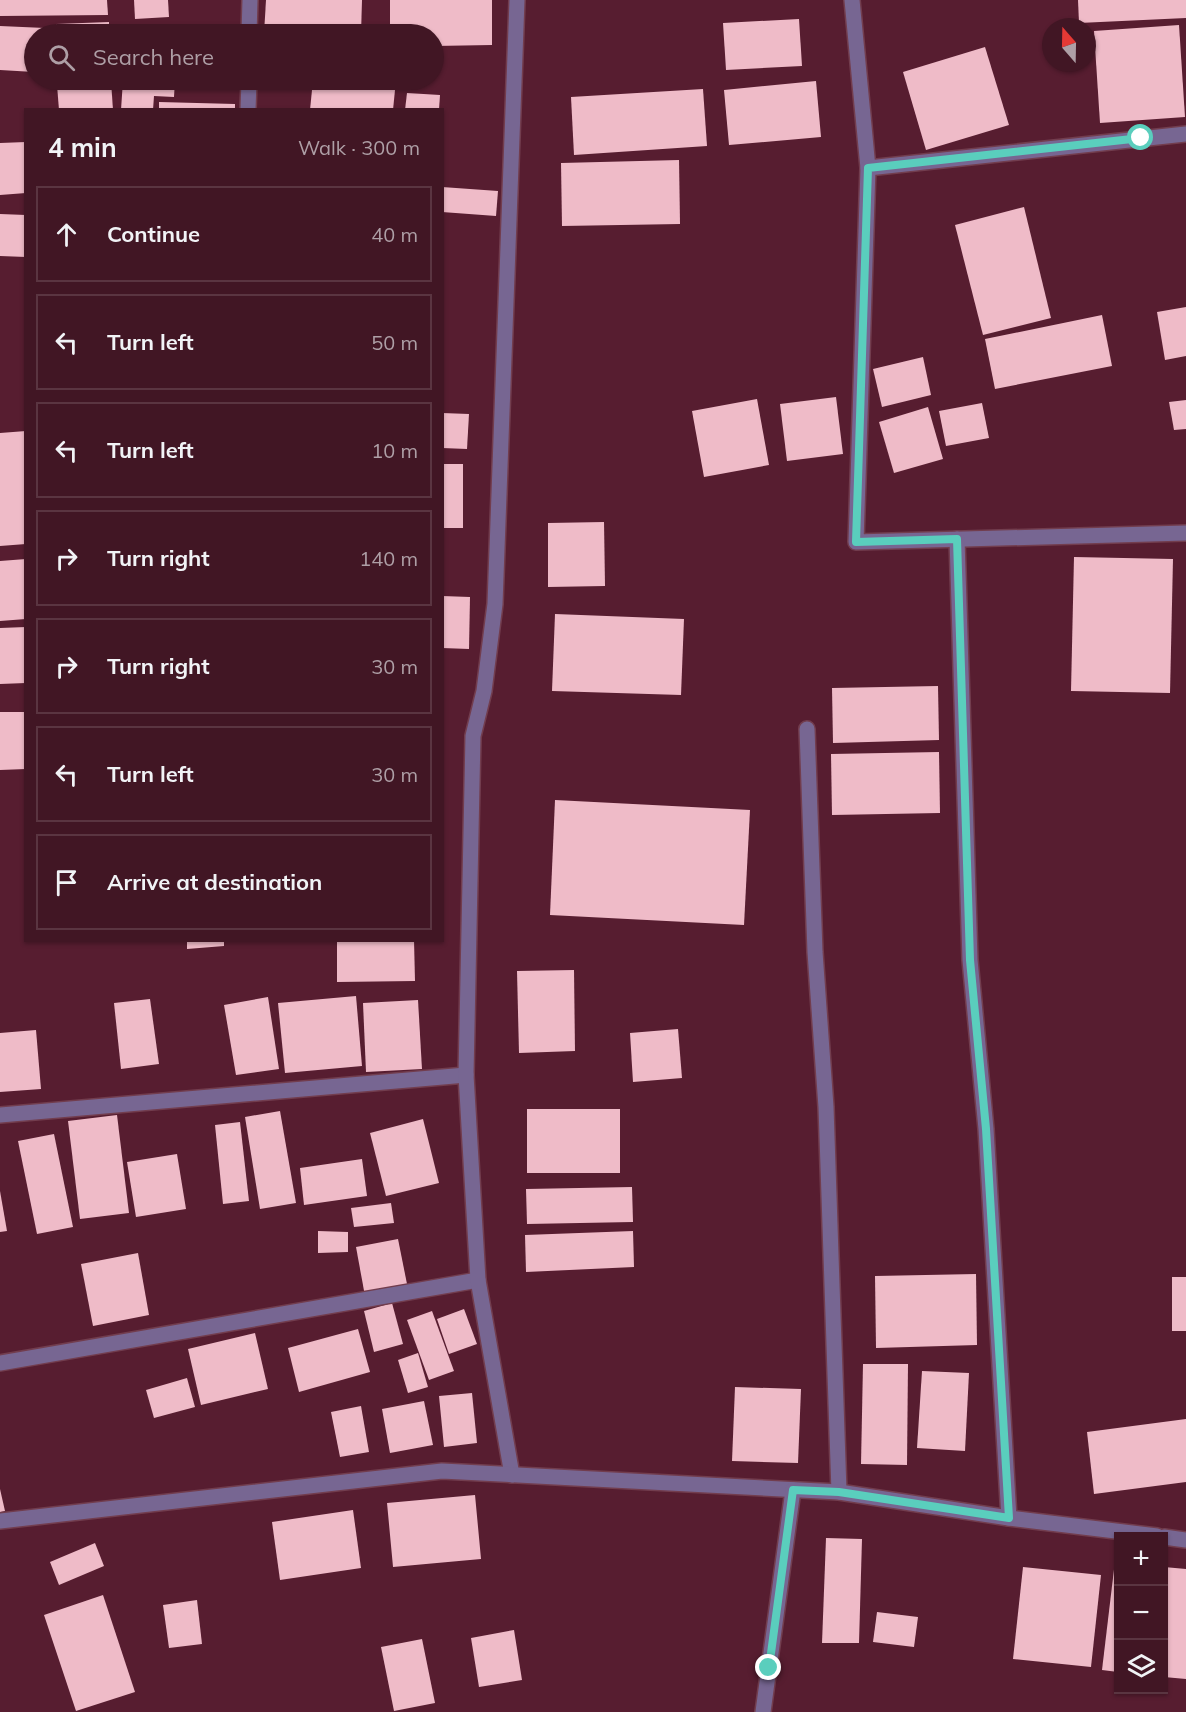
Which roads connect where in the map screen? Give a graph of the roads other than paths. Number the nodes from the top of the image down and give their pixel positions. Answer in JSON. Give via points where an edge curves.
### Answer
{"nodes":[{"id":1,"x":250,"y":0,"type":"edge"},
{"id":2,"x":517,"y":0,"type":"edge"},
{"id":3,"x":852,"y":0,"type":"edge"},
{"id":4,"x":249,"y":24,"type":"edge"},
{"id":5,"x":249,"y":90,"type":"edge"},
{"id":6,"x":248,"y":108,"type":"edge"},
{"id":7,"x":1186,"y":134,"type":"edge"},
{"id":8,"x":868,"y":168,"type":"junction"},
{"id":9,"x":1186,"y":533,"type":"edge"},
{"id":10,"x":957,"y":539,"type":"junction"},
{"id":11,"x":807,"y":729,"type":"dead end"},
{"id":12,"x":466,"y":1075,"type":"junction"},
{"id":13,"x":0,"y":1115,"type":"edge"},
{"id":14,"x":478,"y":1280,"type":"junction"},
{"id":15,"x":0,"y":1363,"type":"edge"},
{"id":16,"x":512,"y":1475,"type":"junction"},
{"id":17,"x":793,"y":1490,"type":"junction"},
{"id":18,"x":839,"y":1492,"type":"junction"},
{"id":19,"x":1009,"y":1518,"type":"junction"},
{"id":20,"x":0,"y":1521,"type":"edge"},
{"id":21,"x":1124,"y":1532,"type":"edge"},
{"id":22,"x":1168,"y":1538,"type":"edge"},
{"id":23,"x":1186,"y":1540,"type":"edge"},
{"id":24,"x":763,"y":1712,"type":"edge"}],
"edges":[{"from":1,"to":4,"type":"street"},
{"from":2,"to":12,"type":"street","via":[[495,604],[484,691],[473,736]]},
{"from":3,"to":8,"type":"street"},
{"from":5,"to":6,"type":"street"},
{"from":7,"to":8,"type":"street"},
{"from":8,"to":10,"type":"street","via":[[856,542]]},
{"from":9,"to":10,"type":"street"},
{"from":10,"to":19,"type":"street","via":[[970,960],[986,1129]]},
{"from":11,"to":18,"type":"street","via":[[815,952],[826,1107]]},
{"from":12,"to":13,"type":"street"},
{"from":12,"to":14,"type":"street"},
{"from":14,"to":15,"type":"street"},
{"from":14,"to":16,"type":"street"},
{"from":16,"to":17,"type":"street"},
{"from":16,"to":20,"type":"street","via":[[442,1471]]},
{"from":17,"to":18,"type":"street"},
{"from":17,"to":24,"type":"street"},
{"from":18,"to":19,"type":"street"},
{"from":19,"to":21,"type":"street"},
{"from":22,"to":23,"type":"street"}]}
